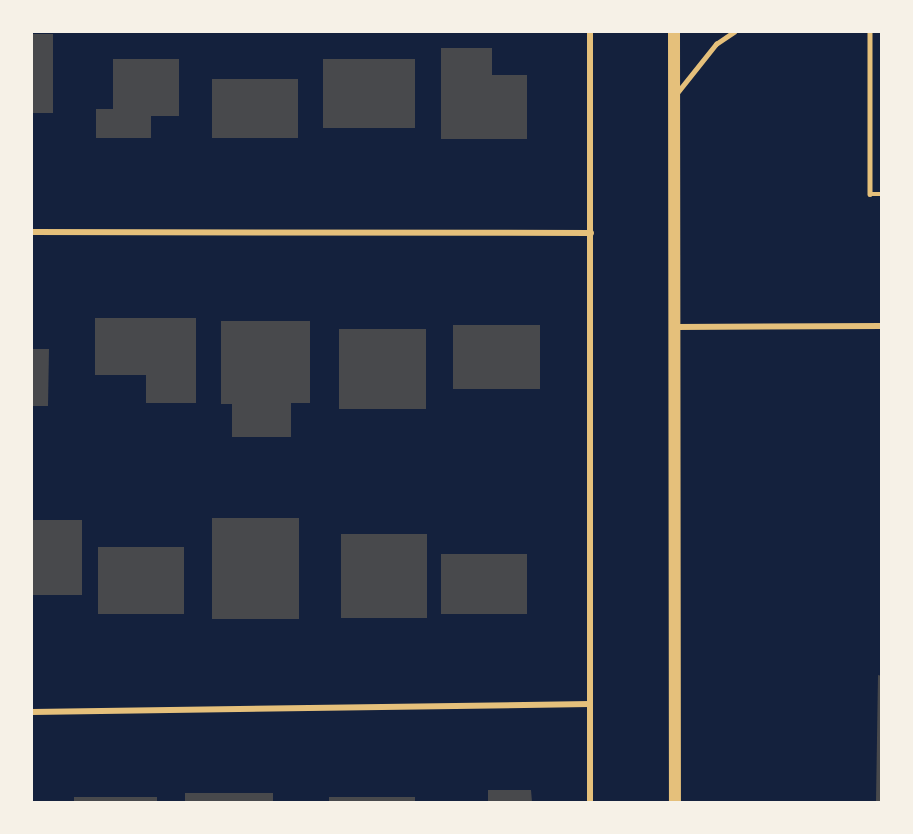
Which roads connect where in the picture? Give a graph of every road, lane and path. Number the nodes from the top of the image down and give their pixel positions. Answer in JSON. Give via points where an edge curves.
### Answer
{"nodes":[{"id":1,"x":590,"y":32,"type":"edge"},
{"id":2,"x":674,"y":32,"type":"edge"},
{"id":3,"x":734,"y":32,"type":"edge"},
{"id":4,"x":870,"y":32,"type":"edge"},
{"id":5,"x":675,"y":95,"type":"junction"},
{"id":6,"x":882,"y":194,"type":"edge"},
{"id":7,"x":32,"y":232,"type":"edge"},
{"id":8,"x":591,"y":233,"type":"junction"},
{"id":9,"x":882,"y":326,"type":"edge"},
{"id":10,"x":676,"y":327,"type":"junction"},
{"id":11,"x":590,"y":704,"type":"junction"},
{"id":12,"x":32,"y":712,"type":"edge"},
{"id":13,"x":590,"y":802,"type":"edge"},
{"id":14,"x":675,"y":802,"type":"edge"}],
"edges":[{"from":1,"to":8,"type":"street"},
{"from":2,"to":5,"type":"main road"},
{"from":3,"to":5,"type":"lane","via":[[716,44]]},
{"from":4,"to":6,"type":"lane","via":[[870,194]]},
{"from":5,"to":10,"type":"main road"},
{"from":7,"to":8,"type":"street"},
{"from":8,"to":11,"type":"street"},
{"from":9,"to":10,"type":"street"},
{"from":10,"to":14,"type":"main road"},
{"from":11,"to":12,"type":"street"},
{"from":11,"to":13,"type":"street"}]}
